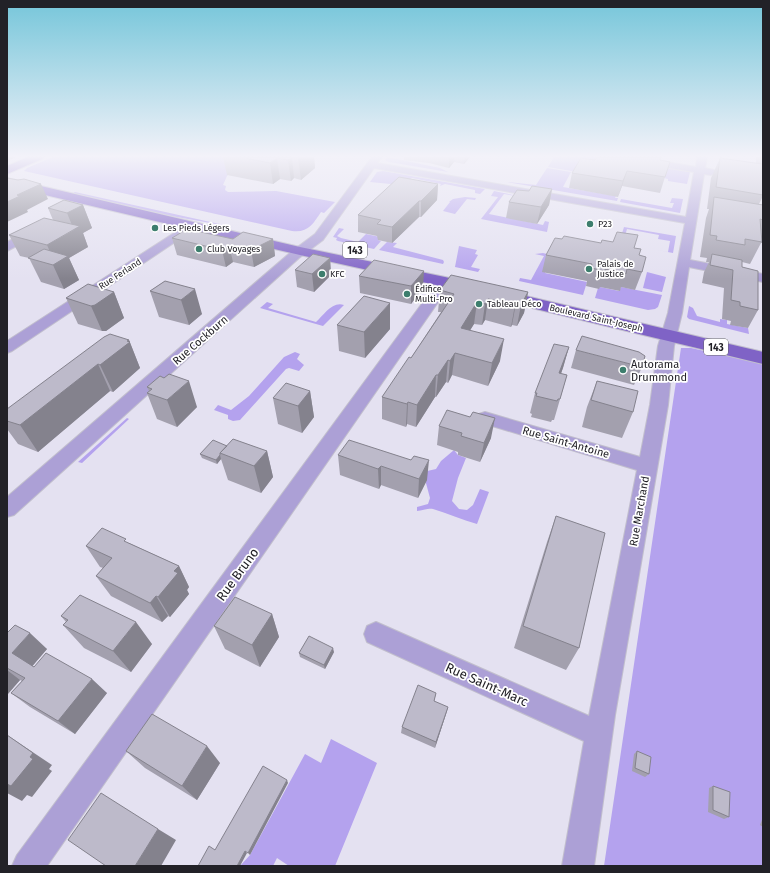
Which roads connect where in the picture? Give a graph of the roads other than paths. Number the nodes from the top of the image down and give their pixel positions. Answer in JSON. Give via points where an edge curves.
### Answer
{"nodes":[{"id":1,"x":74,"y":198,"type":"edge"},
{"id":2,"x":126,"y":198,"type":"edge"},
{"id":3,"x":348,"y":198,"type":"edge"},
{"id":4,"x":592,"y":198,"type":"edge"},
{"id":5,"x":697,"y":198,"type":"edge"},
{"id":6,"x":92,"y":202,"type":"junction"},
{"id":7,"x":78,"y":210,"type":"dead end"},
{"id":8,"x":695,"y":215,"type":"junction"},
{"id":9,"x":48,"y":226,"type":"edge"},
{"id":10,"x":193,"y":226,"type":"junction"},
{"id":11,"x":266,"y":229,"type":"dead end"},
{"id":12,"x":315,"y":240,"type":"junction"},
{"id":13,"x":298,"y":244,"type":"junction"},
{"id":14,"x":7,"y":247,"type":"edge"},
{"id":15,"x":682,"y":262,"type":"junction"},
{"id":16,"x":763,"y":278,"type":"edge"},
{"id":17,"x":445,"y":282,"type":"junction"},
{"id":18,"x":670,"y":329,"type":"junction"},
{"id":19,"x":763,"y":344,"type":"edge"},
{"id":20,"x":7,"y":348,"type":"edge"},
{"id":21,"x":763,"y":358,"type":"edge"},
{"id":22,"x":485,"y":418,"type":"edge"},
{"id":23,"x":647,"y":466,"type":"junction"},
{"id":24,"x":7,"y":509,"type":"edge"},
{"id":25,"x":376,"y":634,"type":"dead end"},
{"id":26,"x":599,"y":734,"type":"junction"},
{"id":27,"x":28,"y":866,"type":"edge"},
{"id":28,"x":578,"y":866,"type":"edge"}],
"edges":[{"from":1,"to":6,"type":"main road","name":"Boulevard Saint-Joseph","number":"143"},
{"from":2,"to":11,"type":"main road"},
{"from":3,"to":12,"type":"street"},
{"from":4,"to":8,"type":"street"},
{"from":5,"to":8,"type":"street","name":"Rue Marchand"},
{"from":6,"to":7,"type":"street"},
{"from":6,"to":10,"type":"main road","name":"Boulevard Saint-Joseph","number":"143"},
{"from":8,"to":15,"type":"street","name":"Rue Marchand"},
{"from":9,"to":14,"type":"street"},
{"from":10,"to":13,"type":"main road","name":"Boulevard Saint-Joseph","number":"143"},
{"from":10,"to":20,"type":"street","name":"Rue Ferland"},
{"from":12,"to":13,"type":"main road","name":"Boulevard Saint-Joseph","number":"143"},
{"from":12,"to":18,"type":"main road","name":"Boulevard Saint-Joseph","number":"143"},
{"from":13,"to":17,"type":"main road","name":"Boulevard Saint-Joseph","number":"143"},
{"from":13,"to":24,"type":"street","name":"Rue Cockburn"},
{"from":15,"to":16,"type":"street"},
{"from":15,"to":18,"type":"street","name":"Rue Marchand"},
{"from":17,"to":18,"type":"main road","name":"Boulevard Saint-Joseph","number":"143"},
{"from":17,"to":27,"type":"street","name":"Rue Bruno"},
{"from":18,"to":19,"type":"main road","name":"Boulevard Saint-Joseph","number":"143"},
{"from":18,"to":21,"type":"main road","name":"Boulevard Saint-Joseph","number":"143"},
{"from":18,"to":23,"type":"street","name":"Rue Marchand"},
{"from":22,"to":23,"type":"street","name":"Rue Saint-Antoine"},
{"from":23,"to":26,"type":"street","name":"Rue Marchand"},
{"from":25,"to":26,"type":"street","name":"Rue Saint-Marc"},
{"from":26,"to":28,"type":"street","name":"Rue Marchand"}]}
